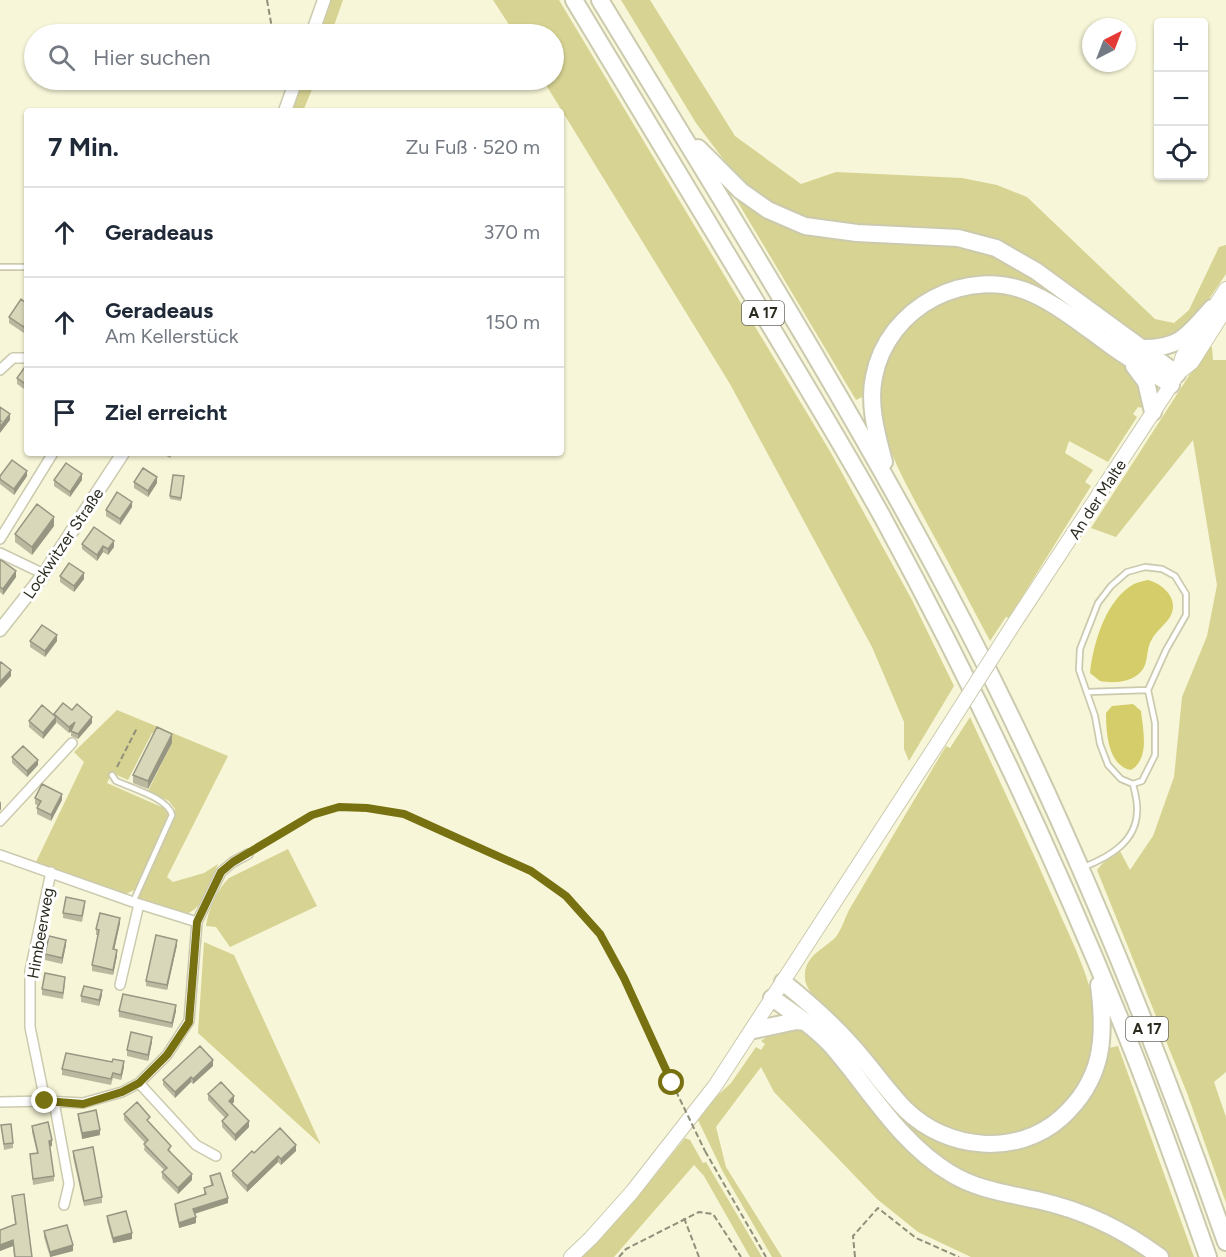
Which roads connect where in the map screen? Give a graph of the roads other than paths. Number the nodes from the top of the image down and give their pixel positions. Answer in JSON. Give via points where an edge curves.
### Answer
{"nodes":[{"id":1,"x":324,"y":0,"type":"edge"},
{"id":2,"x":574,"y":0,"type":"edge"},
{"id":3,"x":600,"y":0,"type":"edge"},
{"id":4,"x":316,"y":24,"type":"edge"},
{"id":5,"x":292,"y":90,"type":"edge"},
{"id":6,"x":286,"y":108,"type":"edge"},
{"id":7,"x":678,"y":127,"type":"junction"},
{"id":8,"x":0,"y":267,"type":"edge"},
{"id":9,"x":24,"y":267,"type":"edge"},
{"id":10,"x":1226,"y":289,"type":"edge"},
{"id":11,"x":1219,"y":308,"type":"edge"},
{"id":12,"x":1141,"y":348,"type":"junction"},
{"id":13,"x":1120,"y":352,"type":"junction"},
{"id":14,"x":24,"y":358,"type":"edge"},
{"id":15,"x":0,"y":370,"type":"edge"},
{"id":16,"x":1174,"y":380,"type":"junction"},
{"id":17,"x":1153,"y":412,"type":"junction"},
{"id":18,"x":51,"y":456,"type":"edge"},
{"id":19,"x":121,"y":456,"type":"edge"},
{"id":20,"x":892,"y":489,"type":"junction"},
{"id":21,"x":0,"y":539,"type":"edge"},
{"id":22,"x":0,"y":553,"type":"edge"},
{"id":23,"x":44,"y":574,"type":"junction"},
{"id":24,"x":0,"y":630,"type":"edge"},
{"id":25,"x":1148,"y":690,"type":"junction"},
{"id":26,"x":1088,"y":692,"type":"junction"},
{"id":27,"x":72,"y":743,"type":"dead end"},
{"id":28,"x":112,"y":775,"type":"road end"},
{"id":29,"x":1133,"y":784,"type":"junction"},
{"id":30,"x":0,"y":821,"type":"edge"},
{"id":31,"x":248,"y":854,"type":"road end"},
{"id":32,"x":0,"y":855,"type":"edge"},
{"id":33,"x":1081,"y":868,"type":"junction"},
{"id":34,"x":51,"y":872,"type":"junction"},
{"id":35,"x":136,"y":903,"type":"junction"},
{"id":36,"x":197,"y":922,"type":"junction"},
{"id":37,"x":1097,"y":963,"type":"junction"},
{"id":38,"x":783,"y":982,"type":"junction"},
{"id":39,"x":120,"y":985,"type":"dead end"},
{"id":40,"x":772,"y":998,"type":"junction"},
{"id":41,"x":806,"y":1022,"type":"junction"},
{"id":42,"x":754,"y":1030,"type":"junction"},
{"id":43,"x":139,"y":1083,"type":"junction"},
{"id":44,"x":0,"y":1102,"type":"edge"},
{"id":45,"x":50,"y":1102,"type":"junction"},
{"id":46,"x":216,"y":1156,"type":"dead end"},
{"id":47,"x":64,"y":1205,"type":"dead end"},
{"id":48,"x":1226,"y":1242,"type":"edge"},
{"id":49,"x":571,"y":1257,"type":"edge"},
{"id":50,"x":1160,"y":1257,"type":"edge"},
{"id":51,"x":1208,"y":1257,"type":"edge"}],
"edges":[{"from":1,"to":4,"type":"street"},
{"from":2,"to":37,"type":"highway","number":"A 17","via":[[882,516],[989,724]]},
{"from":3,"to":7,"type":"highway","number":"A 17"},
{"from":5,"to":6,"type":"street"},
{"from":7,"to":12,"type":"highway","via":[[741,191],[768,210],[805,226],[958,238],[996,248],[1036,271]]},
{"from":7,"to":20,"type":"highway","number":"A 17"},
{"from":8,"to":9,"type":"lane"},
{"from":10,"to":11,"type":"main road","name":"An der Malte"},
{"from":11,"to":12,"type":"highway","via":[[1174,344]]},
{"from":11,"to":16,"type":"main road","name":"An der Malte","via":[[1192,362]]},
{"from":12,"to":16,"type":"highway"},
{"from":13,"to":16,"type":"highway"},
{"from":13,"to":17,"type":"highway","via":[[1146,382]]},
{"from":13,"to":20,"type":"highway","via":[[1060,310],[1017,289],[1003,285],[958,287],[935,297],[913,311],[891,334],[873,378],[876,433]]},
{"from":14,"to":15,"type":"street","via":[[13,358]]},
{"from":16,"to":17,"type":"main road","name":"An der Malte"},
{"from":17,"to":38,"type":"main road","name":"An der Malte","bridge":true},
{"from":18,"to":21,"type":"street"},
{"from":19,"to":23,"type":"street","name":"Lockwitzer Straße"},
{"from":20,"to":33,"type":"highway","number":"A 17","via":[[964,624]]},
{"from":22,"to":23,"type":"street"},
{"from":23,"to":24,"type":"street","name":"Lockwitzer Straße"},
{"from":25,"to":26,"type":"lane"},
{"from":25,"to":26,"type":"lane","via":[[1186,615],[1186,594],[1175,576],[1145,567],[1127,572],[1098,603],[1080,649],[1079,670]]},
{"from":25,"to":29,"type":"lane","via":[[1155,723],[1155,755],[1142,781]]},
{"from":26,"to":29,"type":"lane","via":[[1108,765],[1121,779]]},
{"from":27,"to":30,"type":"street"},
{"from":28,"to":35,"type":"lane","via":[[116,781],[171,809],[172,815]]},
{"from":29,"to":33,"type":"lane","via":[[1138,811],[1128,840],[1101,860]]},
{"from":31,"to":36,"type":"street","via":[[221,872]]},
{"from":32,"to":34,"type":"street"},
{"from":33,"to":48,"type":"highway","number":"A 17","via":[[1166,1076]]},
{"from":34,"to":35,"type":"street"},
{"from":34,"to":45,"type":"street","name":"Himbeerweg","via":[[30,971],[30,1027]]},
{"from":35,"to":36,"type":"street"},
{"from":35,"to":39,"type":"street"},
{"from":36,"to":43,"type":"street","via":[[189,1022],[167,1055]]},
{"from":37,"to":38,"type":"highway","via":[[1102,1044],[1086,1090],[1056,1123],[1036,1134],[1000,1144],[955,1139],[920,1122],[833,1025]]},
{"from":37,"to":51,"type":"highway","number":"A 17"},
{"from":38,"to":40,"type":"main road","name":"An der Malte"},
{"from":40,"to":41,"type":"highway"},
{"from":40,"to":42,"type":"main road","name":"An der Malte"},
{"from":41,"to":42,"type":"highway"},
{"from":41,"to":50,"type":"highway","via":[[827,1041],[904,1134],[951,1174],[991,1190],[1105,1222]]},
{"from":42,"to":49,"type":"main road","name":"An der Malte","via":[[632,1192]]},
{"from":43,"to":45,"type":"street","via":[[83,1104]]},
{"from":43,"to":46,"type":"street","via":[[196,1145]]},
{"from":44,"to":45,"type":"street"},
{"from":45,"to":47,"type":"street","name":"Himbeerweg","via":[[69,1184]]}]}
